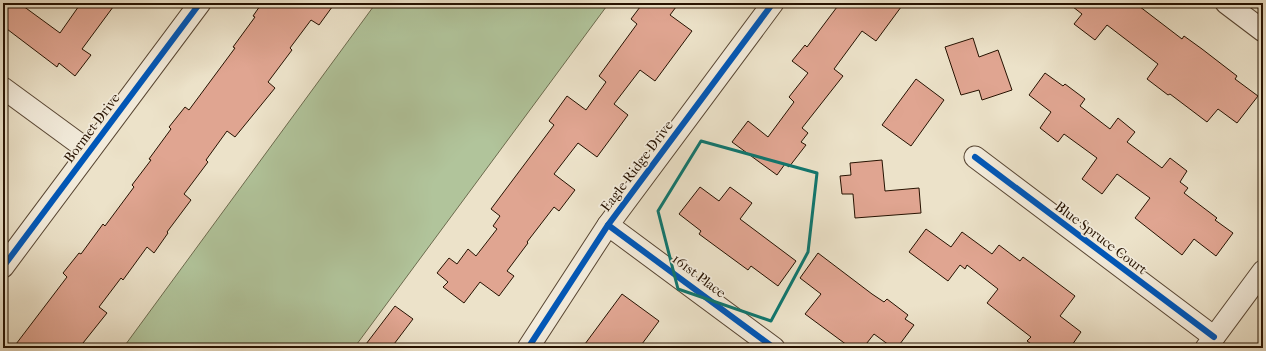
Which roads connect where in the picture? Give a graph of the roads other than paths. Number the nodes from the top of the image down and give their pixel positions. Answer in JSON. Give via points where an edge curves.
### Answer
{"nodes":[{"id":1,"x":200,"y":3,"type":"edge"},
{"id":2,"x":772,"y":3,"type":"edge"},
{"id":3,"x":1226,"y":3,"type":"edge"},
{"id":4,"x":1263,"y":31,"type":"edge"},
{"id":5,"x":3,"y":88,"type":"edge"},
{"id":6,"x":89,"y":151,"type":"junction"},
{"id":7,"x":975,"y":157,"type":"dead end"},
{"id":8,"x":608,"y":225,"type":"junction"},
{"id":9,"x":3,"y":268,"type":"edge"},
{"id":10,"x":1263,"y":271,"type":"edge"},
{"id":11,"x":1210,"y":343,"type":"edge"},
{"id":12,"x":528,"y":348,"type":"edge"},
{"id":13,"x":774,"y":348,"type":"edge"}],
"edges":[{"from":1,"to":6,"type":"street","name":"Bormet Drive"},
{"from":2,"to":8,"type":"street","name":"Eagle Ridge Drive"},
{"from":3,"to":4,"type":"street"},
{"from":5,"to":6,"type":"street"},
{"from":6,"to":9,"type":"street","name":"Bormet Drive"},
{"from":7,"to":11,"type":"street","name":"Blue Spruce Court"},
{"from":8,"to":12,"type":"street","name":"Eagle Ridge Drive"},
{"from":8,"to":13,"type":"street","name":"161st Place"},
{"from":10,"to":11,"type":"street"}]}
